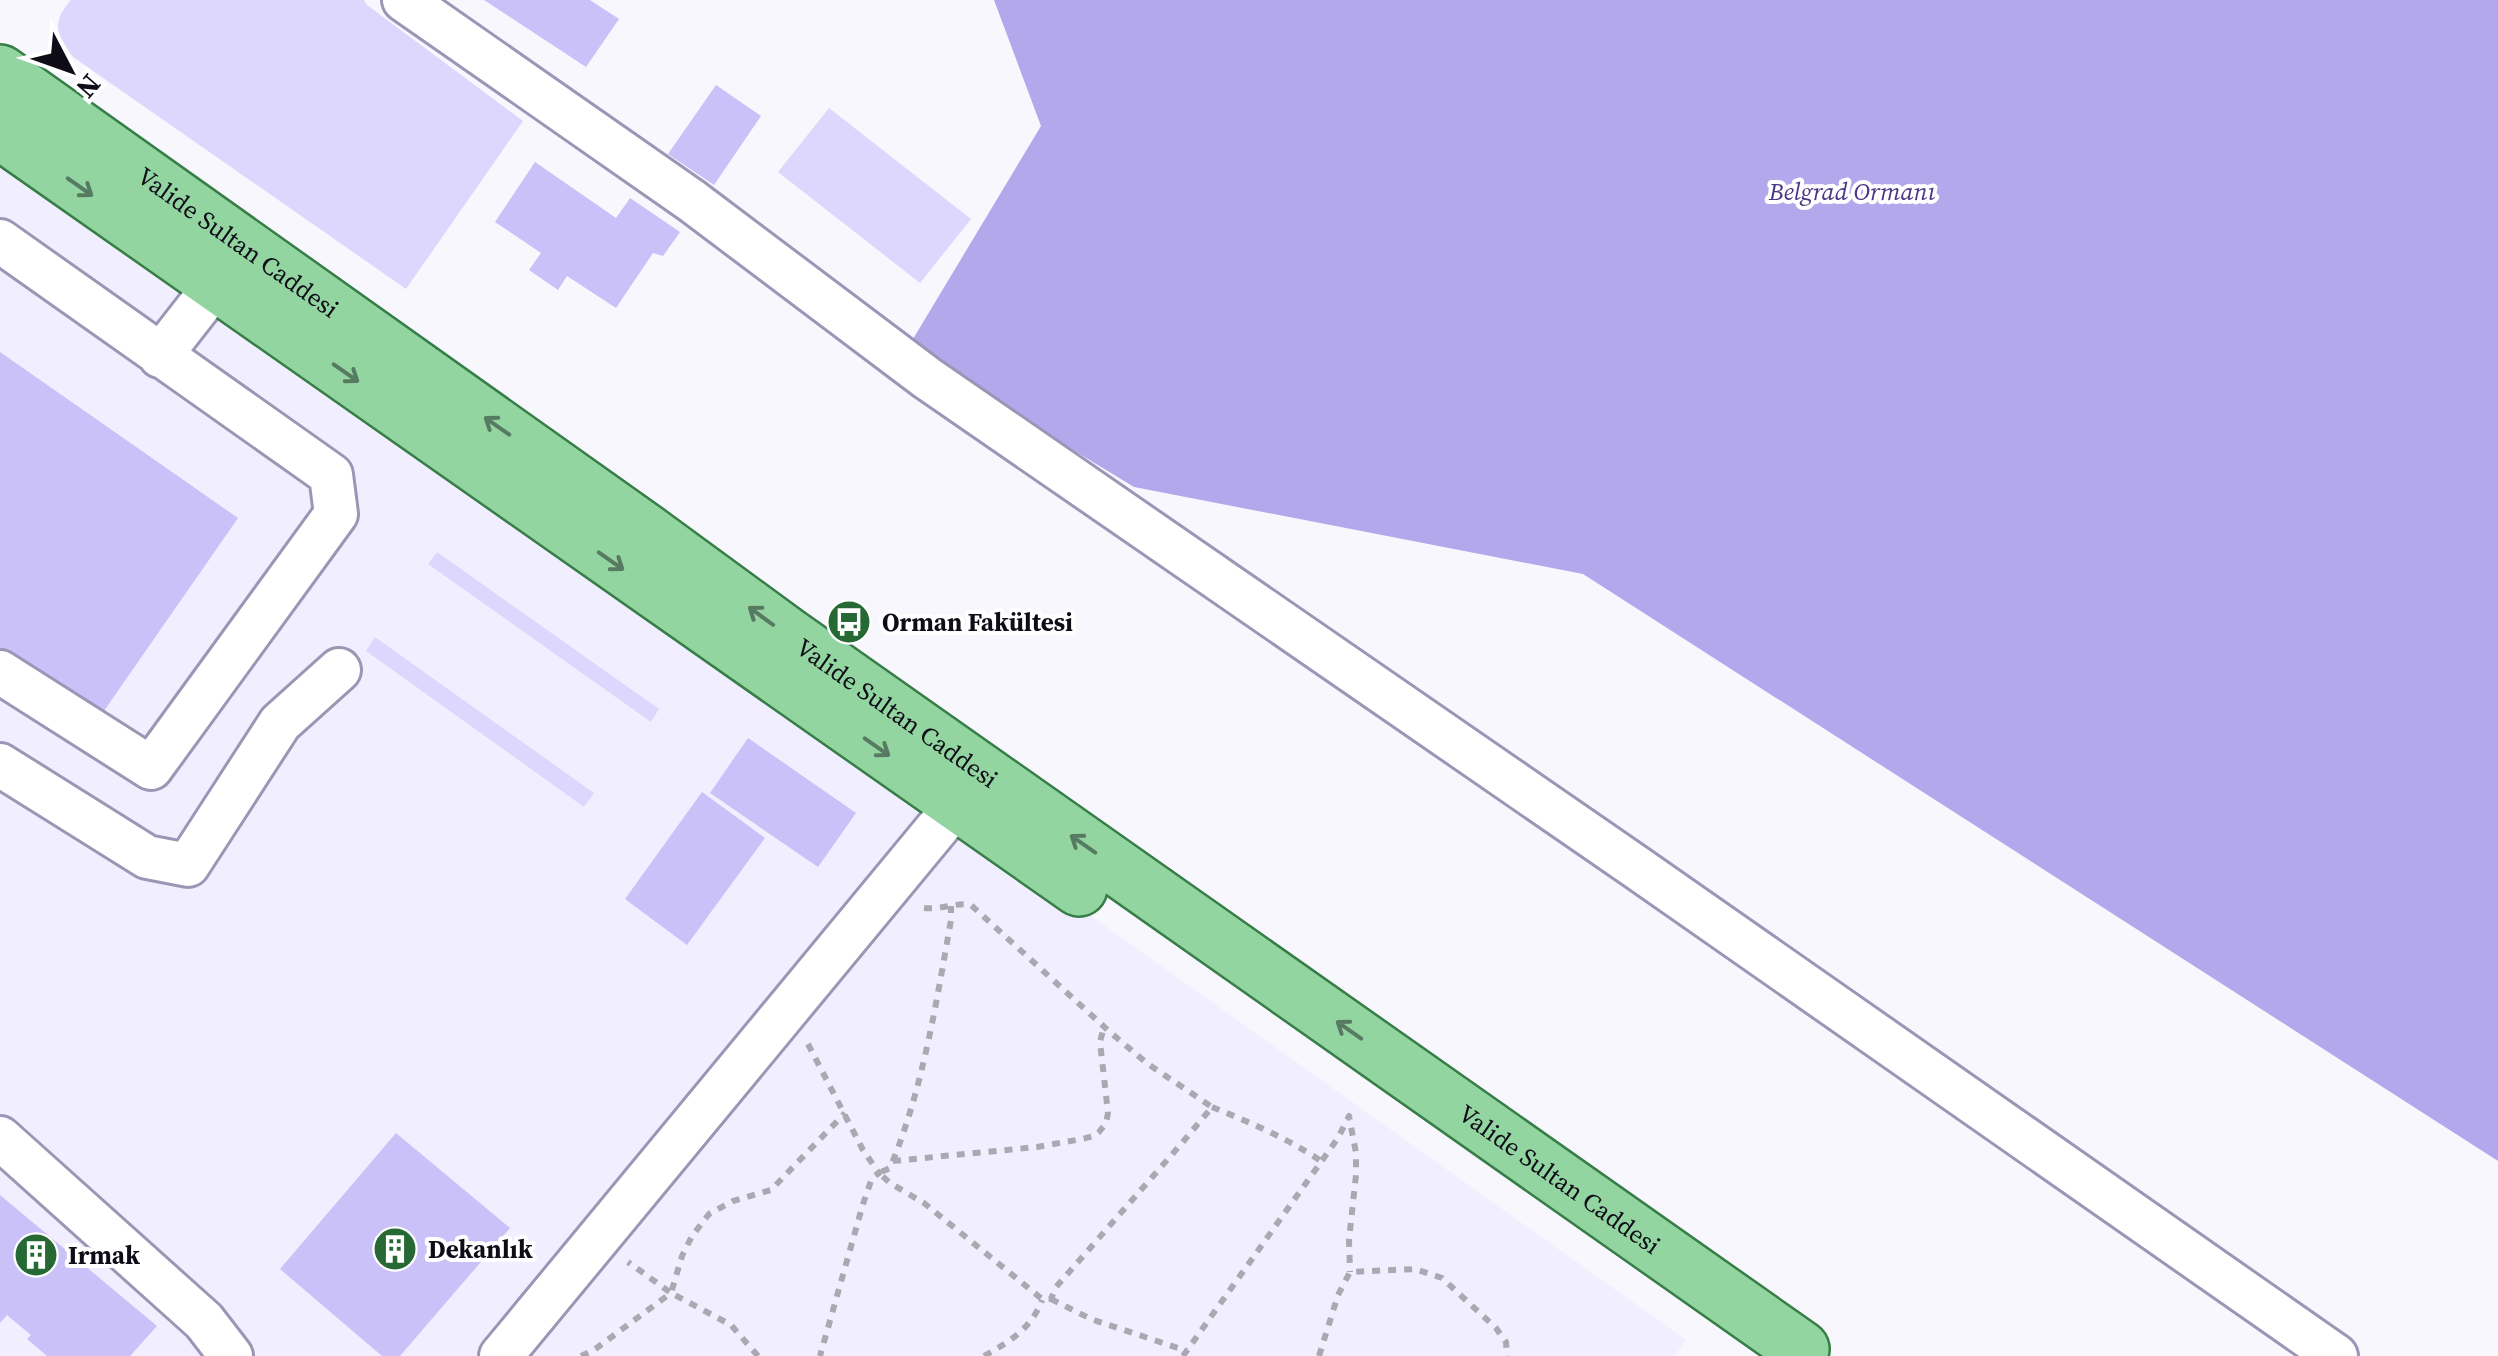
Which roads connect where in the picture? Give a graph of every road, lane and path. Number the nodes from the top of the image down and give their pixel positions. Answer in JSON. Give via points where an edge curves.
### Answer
{"nodes":[{"id":1,"x":404,"y":0,"type":"edge"},
{"id":2,"x":0,"y":74,"type":"edge"},
{"id":3,"x":0,"y":130,"type":"edge"},
{"id":4,"x":0,"y":241,"type":"edge"},
{"id":5,"x":217,"y":283,"type":"junction"},
{"id":6,"x":160,"y":356,"type":"junction"},
{"id":7,"x":339,"y":670,"type":"dead end"},
{"id":8,"x":0,"y":672,"type":"edge"},
{"id":9,"x":0,"y":766,"type":"edge"},
{"id":10,"x":968,"y":787,"type":"junction"},
{"id":11,"x":880,"y":897,"type":"junction"},
{"id":12,"x":951,"y":906,"type":"junction"},
{"id":13,"x":788,"y":1008,"type":"junction"},
{"id":14,"x":1104,"y":1026,"type":"junction"},
{"id":15,"x":1212,"y":1106,"type":"junction"},
{"id":16,"x":845,"y":1113,"type":"junction"},
{"id":17,"x":0,"y":1138,"type":"edge"},
{"id":18,"x":893,"y":1161,"type":"junction"},
{"id":19,"x":1321,"y":1162,"type":"junction"},
{"id":20,"x":879,"y":1173,"type":"junction"},
{"id":21,"x":599,"y":1238,"type":"junction"},
{"id":22,"x":1350,"y":1272,"type":"junction"},
{"id":23,"x":671,"y":1293,"type":"junction"},
{"id":24,"x":1047,"y":1299,"type":"junction"},
{"id":25,"x":1773,"y":1346,"type":"edge"},
{"id":26,"x":1185,"y":1353,"type":"edge"},
{"id":27,"x":231,"y":1356,"type":"edge"},
{"id":28,"x":501,"y":1356,"type":"edge"},
{"id":29,"x":581,"y":1356,"type":"edge"},
{"id":30,"x":758,"y":1356,"type":"edge"},
{"id":31,"x":820,"y":1356,"type":"edge"},
{"id":32,"x":984,"y":1356,"type":"edge"},
{"id":33,"x":1319,"y":1356,"type":"edge"},
{"id":34,"x":1507,"y":1356,"type":"edge"},
{"id":35,"x":2336,"y":1356,"type":"edge"}],
"edges":[{"from":1,"to":35,"type":"street","via":[[692,201],[944,389]]},
{"from":10,"to":2,"type":"main road","name":"Valide Sultan Caddesi","one_way":true},
{"from":3,"to":5,"type":"main road","name":"Valide Sultan Caddesi","one_way":true},
{"from":4,"to":6,"type":"street"},
{"from":5,"to":6,"type":"street"},
{"from":5,"to":10,"type":"main road","name":"Valide Sultan Caddesi","one_way":true},
{"from":6,"to":8,"type":"street","via":[[331,475],[336,514],[151,768]]},
{"from":7,"to":9,"type":"street","via":[[280,722],[188,864],[147,858]]},
{"from":10,"to":11,"type":"street"},
{"from":10,"to":25,"type":"main road","name":"Valide Sultan Caddesi"},
{"from":11,"to":12,"type":"path","via":[[920,908]]},
{"from":11,"to":13,"type":"street"},
{"from":12,"to":14,"type":"path","via":[[971,905]]},
{"from":12,"to":18,"type":"path","via":[[928,1048]]},
{"from":13,"to":16,"type":"path"},
{"from":13,"to":21,"type":"street"},
{"from":14,"to":15,"type":"path"},
{"from":14,"to":18,"type":"path","via":[[1108,1113],[1094,1136]]},
{"from":15,"to":19,"type":"path"},
{"from":15,"to":24,"type":"path"},
{"from":16,"to":20,"type":"path"},
{"from":16,"to":23,"type":"path","via":[[771,1190],[709,1214],[682,1256]]},
{"from":17,"to":27,"type":"street","via":[[204,1321]]},
{"from":18,"to":20,"type":"path"},
{"from":19,"to":22,"type":"path","via":[[1349,1116],[1356,1152]]},
{"from":19,"to":26,"type":"path"},
{"from":20,"to":24,"type":"path"},
{"from":20,"to":31,"type":"path","via":[[863,1204]]},
{"from":21,"to":23,"type":"path"},
{"from":21,"to":28,"type":"street"},
{"from":22,"to":33,"type":"path"},
{"from":22,"to":34,"type":"path","via":[[1414,1269],[1442,1278],[1496,1328]]},
{"from":23,"to":29,"type":"path"},
{"from":23,"to":30,"type":"path","via":[[731,1324]]},
{"from":24,"to":26,"type":"path"},
{"from":24,"to":32,"type":"path","via":[[1015,1338]]}]}
